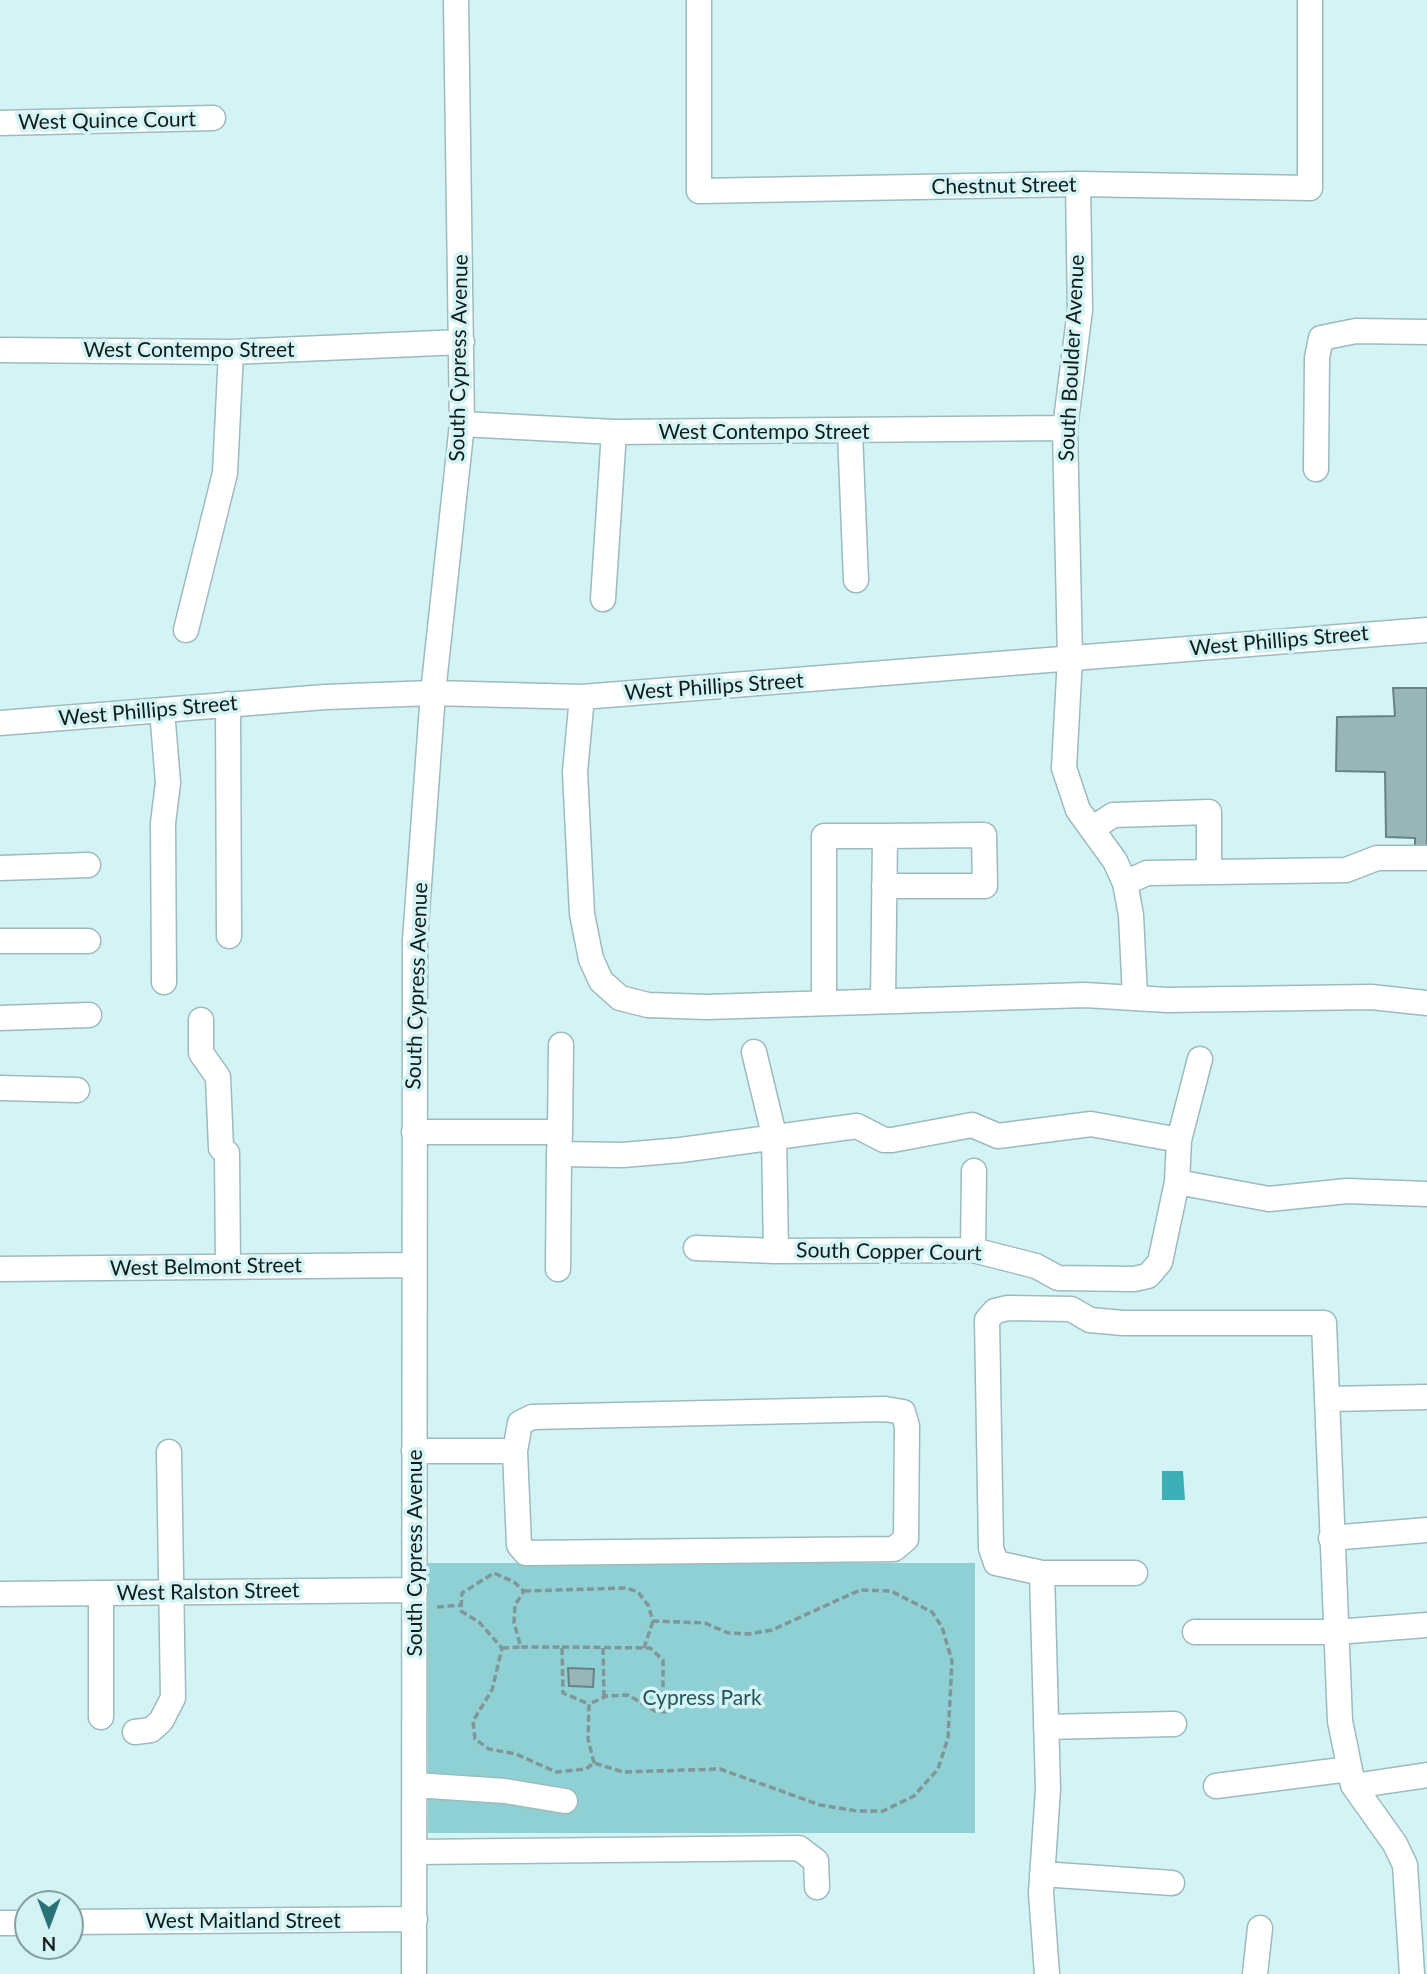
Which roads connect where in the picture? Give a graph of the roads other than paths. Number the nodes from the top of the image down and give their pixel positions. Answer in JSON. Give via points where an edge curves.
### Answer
{"nodes":[{"id":1,"x":456,"y":0,"type":"edge"},
{"id":2,"x":699,"y":0,"type":"edge"},
{"id":3,"x":1310,"y":0,"type":"edge"},
{"id":4,"x":214,"y":118,"type":"dead end"},
{"id":5,"x":0,"y":123,"type":"edge"},
{"id":6,"x":1078,"y":184,"type":"junction"},
{"id":7,"x":1427,"y":332,"type":"edge"},
{"id":8,"x":462,"y":342,"type":"junction"},
{"id":9,"x":0,"y":350,"type":"edge"},
{"id":10,"x":231,"y":352,"type":"junction"},
{"id":11,"x":463,"y":424,"type":"junction"},
{"id":12,"x":1065,"y":428,"type":"junction"},
{"id":13,"x":614,"y":432,"type":"junction"},
{"id":14,"x":850,"y":432,"type":"junction"},
{"id":15,"x":1316,"y":469,"type":"dead end"},
{"id":16,"x":856,"y":580,"type":"dead end"},
{"id":17,"x":603,"y":599,"type":"dead end"},
{"id":18,"x":186,"y":630,"type":"dead end"},
{"id":19,"x":1427,"y":630,"type":"edge"},
{"id":20,"x":1070,"y":658,"type":"junction"},
{"id":21,"x":433,"y":693,"type":"junction"},
{"id":22,"x":582,"y":697,"type":"junction"},
{"id":23,"x":228,"y":704,"type":"junction"},
{"id":24,"x":162,"y":710,"type":"junction"},
{"id":25,"x":0,"y":723,"type":"edge"},
{"id":26,"x":1092,"y":829,"type":"junction"},
{"id":27,"x":885,"y":836,"type":"junction"},
{"id":28,"x":1427,"y":858,"type":"edge"},
{"id":29,"x":88,"y":865,"type":"dead end"},
{"id":30,"x":0,"y":868,"type":"edge"},
{"id":31,"x":1209,"y":871,"type":"junction"},
{"id":32,"x":1125,"y":883,"type":"junction"},
{"id":33,"x":884,"y":886,"type":"junction"},
{"id":34,"x":229,"y":936,"type":"dead end"},
{"id":35,"x":0,"y":941,"type":"edge"},
{"id":36,"x":88,"y":941,"type":"dead end"},
{"id":37,"x":164,"y":982,"type":"dead end"},
{"id":38,"x":1135,"y":997,"type":"junction"},
{"id":39,"x":883,"y":1001,"type":"junction"},
{"id":40,"x":824,"y":1002,"type":"junction"},
{"id":41,"x":1427,"y":1003,"type":"edge"},
{"id":42,"x":89,"y":1016,"type":"dead end"},
{"id":43,"x":0,"y":1017,"type":"edge"},
{"id":44,"x":201,"y":1020,"type":"dead end"},
{"id":45,"x":561,"y":1045,"type":"dead end"},
{"id":46,"x":754,"y":1052,"type":"dead end"},
{"id":47,"x":1200,"y":1059,"type":"dead end"},
{"id":48,"x":0,"y":1087,"type":"edge"},
{"id":49,"x":77,"y":1090,"type":"dead end"},
{"id":50,"x":414,"y":1132,"type":"junction"},
{"id":51,"x":774,"y":1135,"type":"junction"},
{"id":52,"x":1179,"y":1140,"type":"junction"},
{"id":53,"x":559,"y":1143,"type":"junction"},
{"id":54,"x":974,"y":1171,"type":"dead end"},
{"id":55,"x":1177,"y":1182,"type":"junction"},
{"id":56,"x":1427,"y":1194,"type":"edge"},
{"id":57,"x":696,"y":1248,"type":"dead end"},
{"id":58,"x":973,"y":1250,"type":"junction"},
{"id":59,"x":776,"y":1251,"type":"junction"},
{"id":60,"x":413,"y":1265,"type":"junction"},
{"id":61,"x":228,"y":1267,"type":"junction"},
{"id":62,"x":0,"y":1269,"type":"edge"},
{"id":63,"x":558,"y":1269,"type":"dead end"},
{"id":64,"x":1427,"y":1397,"type":"edge"},
{"id":65,"x":1328,"y":1399,"type":"junction"},
{"id":66,"x":414,"y":1451,"type":"junction"},
{"id":67,"x":516,"y":1451,"type":"junction"},
{"id":68,"x":169,"y":1452,"type":"dead end"},
{"id":69,"x":1427,"y":1530,"type":"edge"},
{"id":70,"x":1331,"y":1538,"type":"junction"},
{"id":71,"x":1042,"y":1573,"type":"junction"},
{"id":72,"x":1135,"y":1573,"type":"dead end"},
{"id":73,"x":415,"y":1590,"type":"junction"},
{"id":74,"x":171,"y":1592,"type":"junction"},
{"id":75,"x":101,"y":1593,"type":"junction"},
{"id":76,"x":0,"y":1594,"type":"edge"},
{"id":77,"x":1427,"y":1625,"type":"edge"},
{"id":78,"x":1195,"y":1632,"type":"dead end"},
{"id":79,"x":1335,"y":1632,"type":"junction"},
{"id":80,"x":101,"y":1717,"type":"dead end"},
{"id":81,"x":1174,"y":1724,"type":"dead end"},
{"id":82,"x":1046,"y":1727,"type":"junction"},
{"id":83,"x":135,"y":1732,"type":"dead end"},
{"id":84,"x":1427,"y":1775,"type":"edge"},
{"id":85,"x":1351,"y":1778,"type":"junction"},
{"id":86,"x":415,"y":1785,"type":"junction"},
{"id":87,"x":1216,"y":1786,"type":"dead end"},
{"id":88,"x":565,"y":1801,"type":"dead end"},
{"id":89,"x":415,"y":1852,"type":"junction"},
{"id":90,"x":1042,"y":1874,"type":"junction"},
{"id":91,"x":1172,"y":1883,"type":"dead end"},
{"id":92,"x":817,"y":1887,"type":"dead end"},
{"id":93,"x":415,"y":1919,"type":"junction"},
{"id":94,"x":84,"y":1922,"type":"edge"},
{"id":95,"x":1260,"y":1928,"type":"dead end"},
{"id":96,"x":414,"y":1974,"type":"edge"},
{"id":97,"x":1046,"y":1974,"type":"edge"},
{"id":98,"x":1255,"y":1974,"type":"edge"},
{"id":99,"x":1412,"y":1974,"type":"edge"}],
"edges":[{"from":1,"to":8,"type":"street","name":"South Cypress Avenue"},
{"from":2,"to":6,"type":"street","name":"Chestnut Street","via":[[699,191]]},
{"from":3,"to":6,"type":"street","name":"Chestnut Street","via":[[1310,188]]},
{"from":4,"to":5,"type":"street","name":"West Quince Court"},
{"from":6,"to":12,"type":"street","name":"South Boulder Avenue","via":[[1080,310]]},
{"from":7,"to":15,"type":"street","via":[[1356,331],[1321,338]]},
{"from":8,"to":10,"type":"street","name":"West Contempo Street"},
{"from":8,"to":11,"type":"street","name":"South Cypress Avenue"},
{"from":9,"to":10,"type":"street","name":"West Contempo Street"},
{"from":10,"to":18,"type":"street","via":[[225,473]]},
{"from":11,"to":13,"type":"street","name":"West Contempo Street"},
{"from":11,"to":21,"type":"street","name":"South Cypress Avenue"},
{"from":12,"to":14,"type":"street","name":"West Contempo Street"},
{"from":12,"to":20,"type":"street","name":"South Boulder Avenue"},
{"from":13,"to":14,"type":"street","name":"West Contempo Street"},
{"from":13,"to":17,"type":"street"},
{"from":14,"to":16,"type":"street"},
{"from":19,"to":20,"type":"street","name":"West Phillips Street"},
{"from":20,"to":22,"type":"street","name":"West Phillips Street"},
{"from":20,"to":26,"type":"street","name":"South Boulder Avenue","via":[[1063,768],[1078,810]]},
{"from":21,"to":22,"type":"street","name":"West Phillips Street"},
{"from":21,"to":23,"type":"street","name":"West Phillips Street"},
{"from":21,"to":50,"type":"street","name":"South Cypress Avenue","via":[[415,940]]},
{"from":22,"to":40,"type":"street","via":[[575,772],[582,914],[600,981],[620,999],[648,1005]]},
{"from":23,"to":24,"type":"street","name":"West Phillips Street"},
{"from":23,"to":34,"type":"street"},
{"from":24,"to":25,"type":"street","name":"West Phillips Street"},
{"from":24,"to":37,"type":"street","via":[[167,783]]},
{"from":26,"to":31,"type":"street","via":[[1113,815],[1209,812]]},
{"from":26,"to":32,"type":"street","name":"South Boulder Avenue"},
{"from":27,"to":33,"type":"street"},
{"from":27,"to":33,"type":"street","via":[[984,835],[985,886]]},
{"from":27,"to":40,"type":"street","via":[[824,836]]},
{"from":28,"to":31,"type":"street","via":[[1377,858],[1346,870]]},
{"from":29,"to":30,"type":"street"},
{"from":31,"to":32,"type":"street","via":[[1147,873]]},
{"from":32,"to":38,"type":"street","name":"South Boulder Avenue"},
{"from":33,"to":39,"type":"street"},
{"from":35,"to":36,"type":"street"},
{"from":38,"to":39,"type":"street"},
{"from":38,"to":41,"type":"street","via":[[1371,997]]},
{"from":39,"to":40,"type":"street"},
{"from":42,"to":43,"type":"street"},
{"from":44,"to":61,"type":"street","via":[[201,1053],[218,1077],[220,1148],[227,1153]]},
{"from":45,"to":53,"type":"street"},
{"from":46,"to":51,"type":"street","name":"South Copper Court"},
{"from":47,"to":52,"type":"street","name":"South Copper Court"},
{"from":48,"to":49,"type":"street"},
{"from":50,"to":53,"type":"street"},
{"from":50,"to":60,"type":"street","name":"South Cypress Avenue"},
{"from":51,"to":52,"type":"street","via":[[857,1125],[892,1140],[972,1125],[998,1136],[1091,1124]]},
{"from":51,"to":53,"type":"street","via":[[634,1154]]},
{"from":51,"to":59,"type":"street","name":"South Copper Court"},
{"from":52,"to":55,"type":"street","name":"South Copper Court"},
{"from":53,"to":63,"type":"street"},
{"from":54,"to":58,"type":"street"},
{"from":55,"to":56,"type":"street","via":[[1269,1199],[1347,1191]]},
{"from":55,"to":58,"type":"street","name":"South Copper Court","via":[[1160,1262],[1147,1276],[1066,1280],[995,1253]]},
{"from":57,"to":59,"type":"street","name":"South Copper Court"},
{"from":58,"to":59,"type":"street","name":"South Copper Court"},
{"from":60,"to":61,"type":"street","name":"West Belmont Street"},
{"from":60,"to":66,"type":"street","name":"South Cypress Avenue"},
{"from":61,"to":62,"type":"street","name":"West Belmont Street"},
{"from":64,"to":65,"type":"street"},
{"from":65,"to":70,"type":"street"},
{"from":65,"to":71,"type":"street","via":[[1324,1322],[1123,1323],[1090,1320],[1071,1309],[995,1311],[987,1320],[991,1548],[996,1563]]},
{"from":66,"to":67,"type":"street"},
{"from":66,"to":73,"type":"street","name":"South Cypress Avenue"},
{"from":67,"to":67,"type":"street","via":[[520,1423],[532,1418],[902,1412],[907,1426],[906,1539],[894,1549],[852,1551],[526,1553],[519,1545]]},
{"from":68,"to":74,"type":"street"},
{"from":69,"to":70,"type":"street"},
{"from":70,"to":79,"type":"street"},
{"from":71,"to":72,"type":"street"},
{"from":71,"to":82,"type":"street"},
{"from":73,"to":74,"type":"street","name":"West Ralston Street"},
{"from":73,"to":86,"type":"street","name":"South Cypress Avenue"},
{"from":74,"to":75,"type":"street","name":"West Ralston Street"},
{"from":74,"to":83,"type":"street","via":[[173,1698],[151,1730]]},
{"from":75,"to":76,"type":"street","name":"West Ralston Street"},
{"from":75,"to":80,"type":"street"},
{"from":77,"to":79,"type":"street"},
{"from":78,"to":79,"type":"street"},
{"from":79,"to":85,"type":"street","via":[[1340,1721]]},
{"from":81,"to":82,"type":"street"},
{"from":82,"to":90,"type":"street","via":[[1048,1789]]},
{"from":84,"to":85,"type":"street"},
{"from":85,"to":87,"type":"street"},
{"from":85,"to":99,"type":"street","via":[[1405,1865]]},
{"from":86,"to":88,"type":"street","via":[[505,1791]]},
{"from":86,"to":89,"type":"street","name":"South Cypress Avenue"},
{"from":89,"to":92,"type":"street","via":[[799,1848],[816,1861]]},
{"from":89,"to":93,"type":"street","name":"South Cypress Avenue"},
{"from":90,"to":91,"type":"street"},
{"from":90,"to":97,"type":"street"},
{"from":93,"to":94,"type":"street","name":"West Maitland Street"},
{"from":93,"to":96,"type":"street","name":"South Cypress Avenue"},
{"from":95,"to":98,"type":"street"}]}
